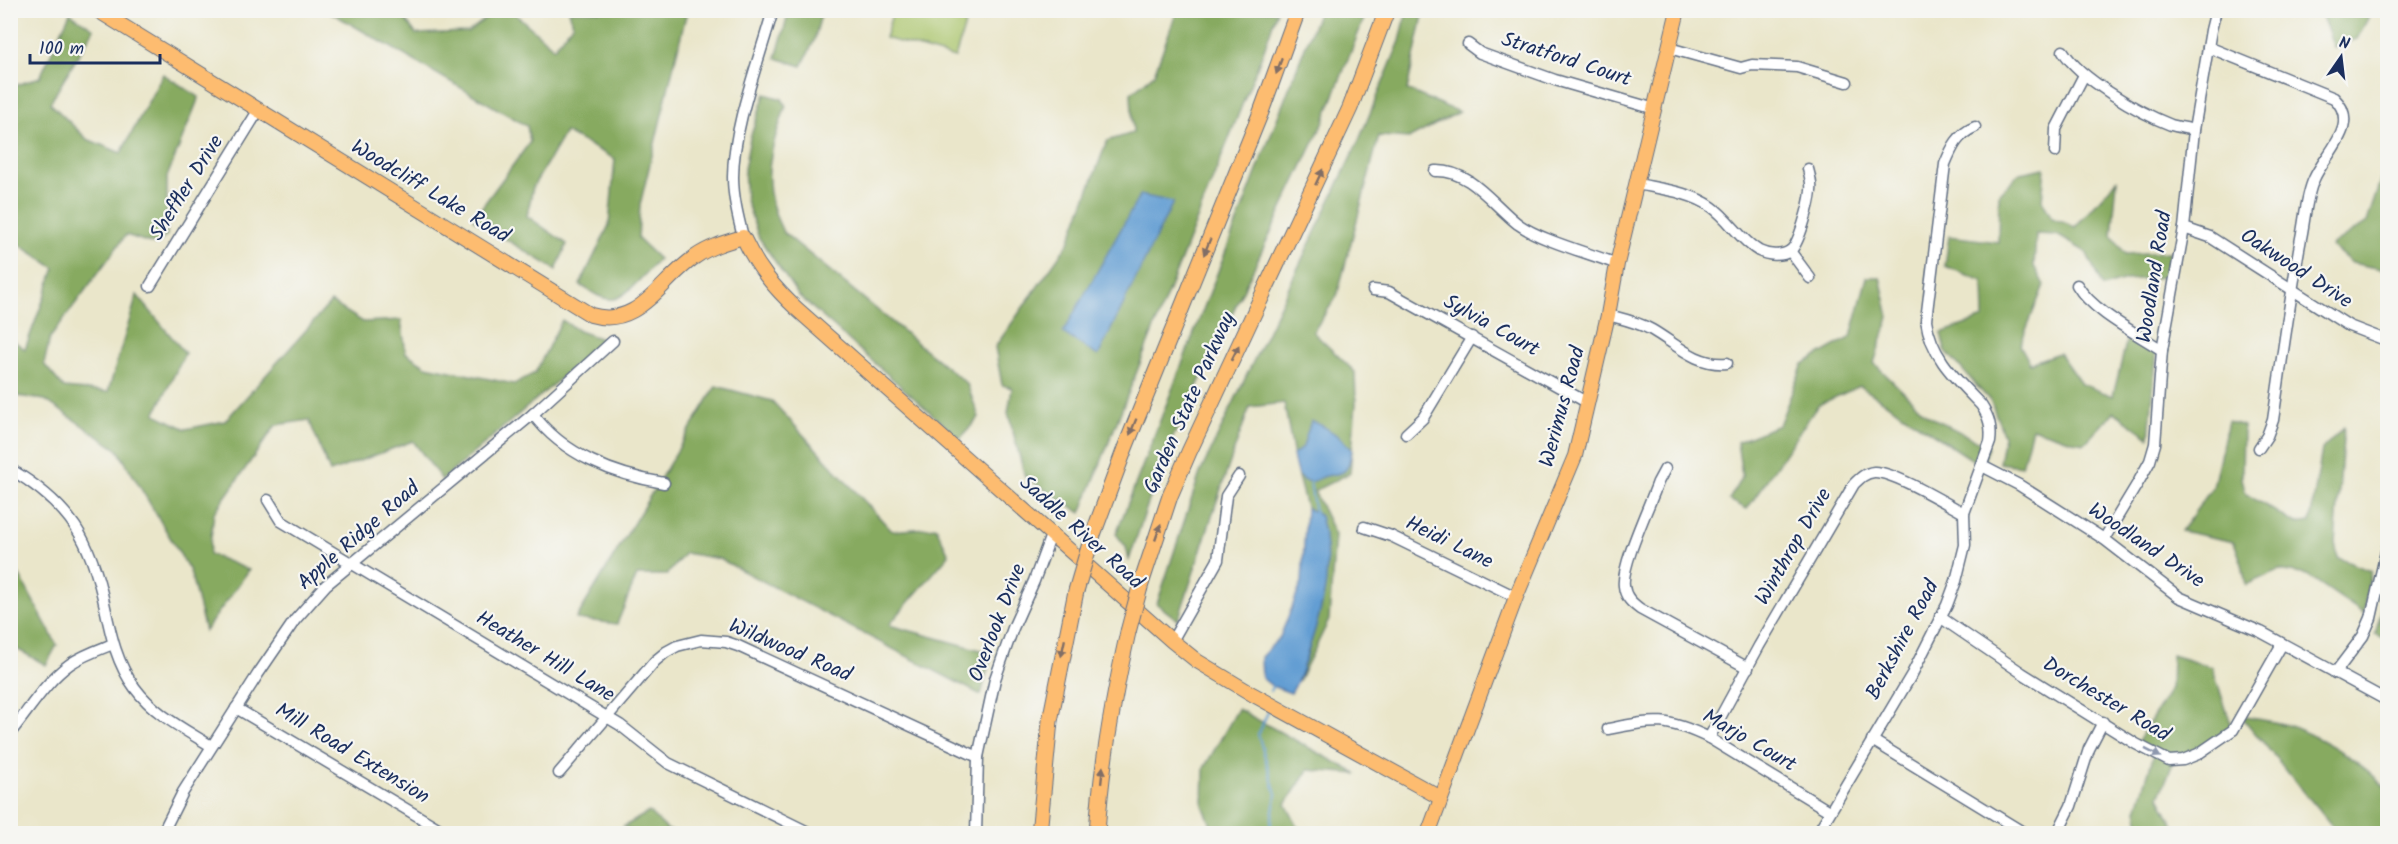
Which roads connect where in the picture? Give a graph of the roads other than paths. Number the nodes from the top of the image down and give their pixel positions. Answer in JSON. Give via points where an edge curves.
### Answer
{"nodes":[{"id":1,"x":97,"y":10,"type":"edge"},
{"id":2,"x":772,"y":10,"type":"edge"},
{"id":3,"x":1298,"y":10,"type":"edge"},
{"id":4,"x":1387,"y":10,"type":"edge"},
{"id":5,"x":1678,"y":10,"type":"edge"},
{"id":6,"x":2216,"y":10,"type":"edge"},
{"id":7,"x":1468,"y":44,"type":"dead end"},
{"id":8,"x":2208,"y":47,"type":"junction"},
{"id":9,"x":1669,"y":48,"type":"junction"},
{"id":10,"x":2062,"y":51,"type":"dead end"},
{"id":11,"x":2084,"y":75,"type":"junction"},
{"id":12,"x":1847,"y":82,"type":"dead end"},
{"id":13,"x":1655,"y":109,"type":"junction"},
{"id":14,"x":258,"y":111,"type":"junction"},
{"id":15,"x":1975,"y":127,"type":"dead end"},
{"id":16,"x":2194,"y":130,"type":"junction"},
{"id":17,"x":2055,"y":152,"type":"dead end"},
{"id":18,"x":1808,"y":169,"type":"dead end"},
{"id":19,"x":1435,"y":171,"type":"dead end"},
{"id":20,"x":1637,"y":184,"type":"junction"},
{"id":21,"x":2184,"y":228,"type":"junction"},
{"id":22,"x":742,"y":237,"type":"junction"},
{"id":23,"x":1790,"y":251,"type":"junction"},
{"id":24,"x":1617,"y":264,"type":"junction"},
{"id":25,"x":1810,"y":278,"type":"dead end"},
{"id":26,"x":2077,"y":285,"type":"dead end"},
{"id":27,"x":150,"y":286,"type":"dead end"},
{"id":28,"x":2291,"y":288,"type":"junction"},
{"id":29,"x":1373,"y":290,"type":"dead end"},
{"id":30,"x":1608,"y":315,"type":"junction"},
{"id":31,"x":1472,"y":337,"type":"junction"},
{"id":32,"x":613,"y":341,"type":"dead end"},
{"id":33,"x":2388,"y":341,"type":"edge"},
{"id":34,"x":2162,"y":350,"type":"junction"},
{"id":35,"x":1727,"y":363,"type":"dead end"},
{"id":36,"x":1588,"y":403,"type":"junction"},
{"id":37,"x":533,"y":414,"type":"junction"},
{"id":38,"x":1406,"y":434,"type":"dead end"},
{"id":39,"x":2259,"y":448,"type":"dead end"},
{"id":40,"x":1982,"y":466,"type":"junction"},
{"id":41,"x":10,"y":469,"type":"edge"},
{"id":42,"x":1665,"y":469,"type":"dead end"},
{"id":43,"x":1239,"y":476,"type":"dead end"},
{"id":44,"x":664,"y":483,"type":"dead end"},
{"id":45,"x":268,"y":500,"type":"dead end"},
{"id":46,"x":1964,"y":513,"type":"junction"},
{"id":47,"x":1364,"y":527,"type":"dead end"},
{"id":48,"x":1051,"y":535,"type":"junction"},
{"id":49,"x":2104,"y":539,"type":"junction"},
{"id":50,"x":2388,"y":543,"type":"edge"},
{"id":51,"x":351,"y":563,"type":"junction"},
{"id":52,"x":1516,"y":597,"type":"junction"},
{"id":53,"x":1940,"y":617,"type":"junction"},
{"id":54,"x":1172,"y":641,"type":"junction"},
{"id":55,"x":113,"y":644,"type":"junction"},
{"id":56,"x":2282,"y":644,"type":"junction"},
{"id":57,"x":1748,"y":668,"type":"junction"},
{"id":58,"x":2335,"y":673,"type":"junction"},
{"id":59,"x":2388,"y":701,"type":"edge"},
{"id":60,"x":236,"y":708,"type":"junction"},
{"id":61,"x":606,"y":717,"type":"junction"},
{"id":62,"x":2103,"y":722,"type":"junction"},
{"id":63,"x":1608,"y":729,"type":"dead end"},
{"id":64,"x":10,"y":733,"type":"edge"},
{"id":65,"x":1709,"y":738,"type":"junction"},
{"id":66,"x":1872,"y":740,"type":"junction"},
{"id":67,"x":212,"y":746,"type":"junction"},
{"id":68,"x":978,"y":758,"type":"junction"},
{"id":69,"x":559,"y":773,"type":"dead end"},
{"id":70,"x":1441,"y":798,"type":"junction"},
{"id":71,"x":1829,"y":811,"type":"junction"},
{"id":72,"x":162,"y":834,"type":"edge"},
{"id":73,"x":448,"y":834,"type":"edge"},
{"id":74,"x":812,"y":834,"type":"edge"},
{"id":75,"x":976,"y":834,"type":"edge"},
{"id":76,"x":1039,"y":834,"type":"edge"},
{"id":77,"x":1097,"y":834,"type":"edge"},
{"id":78,"x":1428,"y":834,"type":"edge"},
{"id":79,"x":1817,"y":834,"type":"edge"},
{"id":80,"x":2026,"y":834,"type":"edge"},
{"id":81,"x":2057,"y":834,"type":"edge"}],
"edges":[{"from":1,"to":14,"type":"main road","name":"Woodcliff Lake Road"},
{"from":2,"to":22,"type":"street","via":[[734,160]]},
{"from":3,"to":76,"type":"highway","name":"Garden State Parkway","one_way":true,"bridge":true,"via":[[1091,540],[1076,591],[1050,721]]},
{"from":77,"to":4,"type":"highway","name":"Garden State Parkway","one_way":true,"bridge":true,"via":[[1109,726],[1128,632],[1170,496],[1331,152]]},
{"from":5,"to":9,"type":"main road","name":"Werimus Road"},
{"from":6,"to":8,"type":"street","name":"Woodland Road"},
{"from":7,"to":13,"type":"street","name":"Stratford Court","via":[[1480,53],[1555,80]]},
{"from":8,"to":16,"type":"street","name":"Woodland Road"},
{"from":8,"to":28,"type":"street","via":[[2334,99],[2341,106],[2343,132],[2313,180]]},
{"from":9,"to":12,"type":"street","via":[[1741,68],[1797,67]]},
{"from":9,"to":13,"type":"main road","name":"Werimus Road"},
{"from":10,"to":11,"type":"street"},
{"from":11,"to":16,"type":"street","via":[[2146,114]]},
{"from":11,"to":17,"type":"street","via":[[2056,129]]},
{"from":13,"to":20,"type":"main road","name":"Werimus Road"},
{"from":14,"to":22,"type":"main road","name":"Woodcliff Lake Road","via":[[598,317],[613,319],[631,312],[695,256]]},
{"from":14,"to":27,"type":"street","name":"Sheffler Drive"},
{"from":15,"to":40,"type":"street","name":"Berkshire Road","via":[[1965,131],[1952,146],[1945,164],[1926,320],[1938,357],[1987,414],[1991,432]]},
{"from":16,"to":21,"type":"street","name":"Woodland Road"},
{"from":18,"to":23,"type":"street","via":[[1808,208]]},
{"from":19,"to":24,"type":"street","via":[[1445,171],[1484,192],[1520,226]]},
{"from":20,"to":23,"type":"street","via":[[1686,195],[1711,206],[1759,251],[1769,255]]},
{"from":20,"to":24,"type":"main road","name":"Werimus Road"},
{"from":21,"to":28,"type":"street","name":"Oakwood Drive","via":[[2211,237]]},
{"from":21,"to":34,"type":"street","name":"Woodland Road"},
{"from":22,"to":48,"type":"main road","name":"Saddle River Road","via":[[755,262],[792,304]]},
{"from":23,"to":25,"type":"street"},
{"from":24,"to":30,"type":"main road","name":"Werimus Road"},
{"from":26,"to":34,"type":"street","via":[[2094,305]]},
{"from":28,"to":33,"type":"street","name":"Oakwood Drive","via":[[2349,326]]},
{"from":28,"to":39,"type":"street","via":[[2273,420]]},
{"from":29,"to":31,"type":"street","name":"Sylvia Court","via":[[1389,292]]},
{"from":30,"to":35,"type":"street","via":[[1650,329],[1700,360]]},
{"from":30,"to":36,"type":"main road","name":"Werimus Road"},
{"from":31,"to":36,"type":"street","name":"Sylvia Court"},
{"from":31,"to":38,"type":"street","via":[[1423,418]]},
{"from":32,"to":37,"type":"street","name":"Apple Ridge Road"},
{"from":34,"to":49,"type":"street","name":"Woodland Road","via":[[2155,444],[2150,461]]},
{"from":36,"to":52,"type":"main road","name":"Werimus Road","via":[[1575,456]]},
{"from":37,"to":44,"type":"street","via":[[546,432],[585,457],[624,475]]},
{"from":37,"to":51,"type":"street","name":"Apple Ridge Road"},
{"from":40,"to":46,"type":"street","name":"Berkshire Road"},
{"from":40,"to":49,"type":"street","name":"Woodland Drive","via":[[2019,484]]},
{"from":41,"to":55,"type":"street","via":[[57,504],[79,531],[95,563]]},
{"from":42,"to":57,"type":"street","via":[[1625,570],[1626,595],[1640,609]]},
{"from":43,"to":54,"type":"street","via":[[1226,496],[1218,560]]},
{"from":45,"to":51,"type":"street","name":"Heather Hill Lane","via":[[281,521]]},
{"from":46,"to":53,"type":"street","name":"Berkshire Road","via":[[1961,564]]},
{"from":46,"to":57,"type":"street","name":"Winthrop Drive","via":[[1892,476],[1872,472],[1862,476]]},
{"from":47,"to":52,"type":"street","name":"Heidi Lane","via":[[1391,536]]},
{"from":48,"to":54,"type":"main road","name":"Saddle River Road"},
{"from":48,"to":68,"type":"street","name":"Overlook Drive","via":[[1004,650]]},
{"from":49,"to":56,"type":"street","name":"Woodland Drive","via":[[2179,597]]},
{"from":50,"to":58,"type":"street","via":[[2371,618],[2363,636]]},
{"from":51,"to":60,"type":"street","name":"Apple Ridge Road","via":[[295,620]]},
{"from":51,"to":61,"type":"street","name":"Heather Hill Lane"},
{"from":52,"to":70,"type":"main road","name":"Werimus Road"},
{"from":53,"to":62,"type":"street","name":"Dorchester Road"},
{"from":53,"to":66,"type":"street","name":"Berkshire Road","via":[[1912,674]]},
{"from":54,"to":70,"type":"main road","name":"Saddle River Road","via":[[1242,688]]},
{"from":55,"to":64,"type":"street","via":[[68,665]]},
{"from":55,"to":67,"type":"street","via":[[126,676],[146,701],[164,717]]},
{"from":56,"to":58,"type":"street","name":"Woodland Drive"},
{"from":62,"to":56,"type":"street","name":"Dorchester Road","one_way":true,"via":[[2169,761],[2198,754],[2233,730]]},
{"from":57,"to":65,"type":"street","name":"Winthrop Drive"},
{"from":58,"to":59,"type":"street","name":"Woodland Drive"},
{"from":60,"to":67,"type":"street","name":"Apple Ridge Road"},
{"from":60,"to":73,"type":"street","name":"Mill Road Extension"},
{"from":61,"to":68,"type":"street","name":"Wildwood Road","via":[[666,652],[690,642],[713,640],[738,646]]},
{"from":61,"to":69,"type":"street","name":"Wildwood Road"},
{"from":61,"to":74,"type":"street","name":"Heather Hill Lane","via":[[668,762]]},
{"from":62,"to":81,"type":"street"},
{"from":63,"to":65,"type":"street","name":"Marjo Court","via":[[1671,722]]},
{"from":65,"to":71,"type":"street","name":"Marjo Court"},
{"from":66,"to":71,"type":"street","name":"Berkshire Road"},
{"from":66,"to":80,"type":"street"},
{"from":67,"to":72,"type":"street","name":"Apple Ridge Road"},
{"from":68,"to":75,"type":"street","name":"Overlook Drive"},
{"from":70,"to":78,"type":"main road","name":"Werimus Road"},
{"from":71,"to":79,"type":"street","name":"Berkshire Road"}]}
